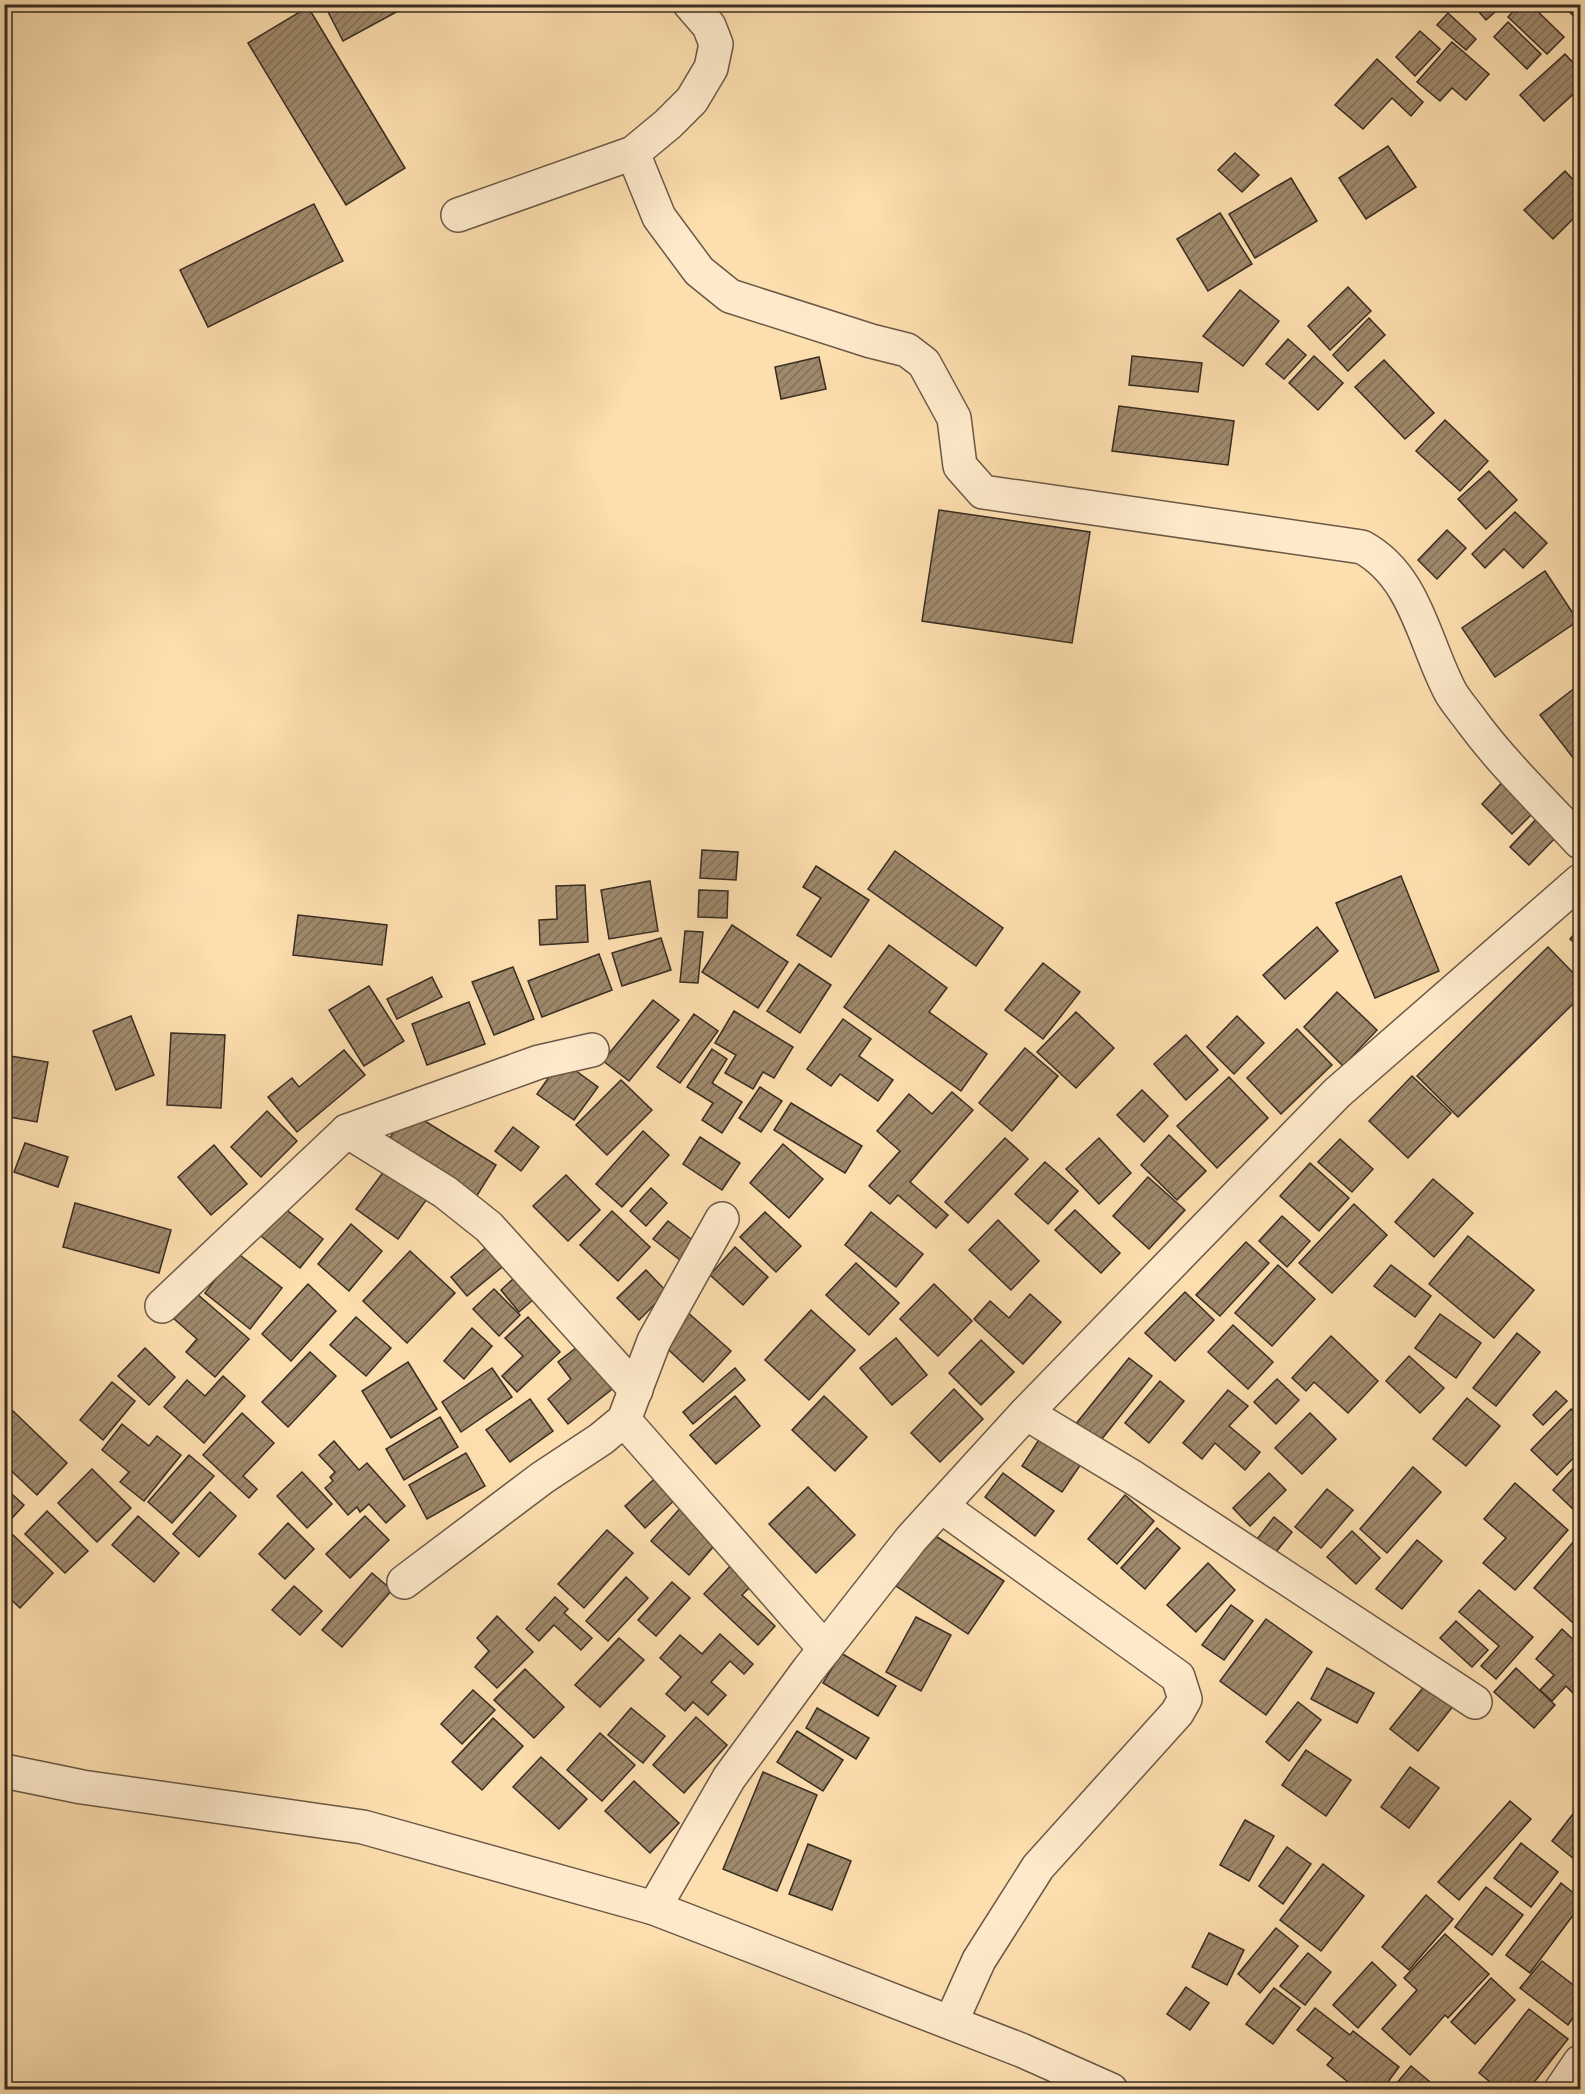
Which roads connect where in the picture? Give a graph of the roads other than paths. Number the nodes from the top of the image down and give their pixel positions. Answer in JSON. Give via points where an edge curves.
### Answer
{"nodes":[{"id":1,"x":690,"y":4,"type":"edge"},
{"id":2,"x":633,"y":153,"type":"junction"},
{"id":3,"x":458,"y":215,"type":"dead end"},
{"id":4,"x":1581,"y":842,"type":"edge"},
{"id":5,"x":1581,"y":881,"type":"edge"},
{"id":6,"x":592,"y":1050,"type":"dead end"},
{"id":7,"x":347,"y":1131,"type":"junction"},
{"id":8,"x":722,"y":1219,"type":"dead end"},
{"id":9,"x":162,"y":1306,"type":"dead end"},
{"id":10,"x":636,"y":1390,"type":"junction"},
{"id":11,"x":1026,"y":1413,"type":"junction"},
{"id":12,"x":624,"y":1420,"type":"junction"},
{"id":13,"x":941,"y":1506,"type":"junction"},
{"id":14,"x":404,"y":1582,"type":"dead end"},
{"id":15,"x":825,"y":1649,"type":"junction"},
{"id":16,"x":1475,"y":1702,"type":"dead end"},
{"id":17,"x":4,"y":1771,"type":"edge"},
{"id":18,"x":654,"y":1908,"type":"junction"},
{"id":19,"x":951,"y":2022,"type":"junction"},
{"id":20,"x":1581,"y":2062,"type":"edge"},
{"id":21,"x":1111,"y":2090,"type":"edge"},
{"id":22,"x":1561,"y":2090,"type":"edge"}],
"edges":[{"from":1,"to":2,"type":"street","via":[[709,26],[716,44],[711,68],[692,100]]},
{"from":2,"to":3,"type":"street"},
{"from":2,"to":4,"type":"street","via":[[659,217],[699,271],[730,296],[907,350],[924,363],[954,417],[960,466],[983,492],[1362,547],[1378,556],[1421,618],[1451,693],[1492,749]]},
{"from":5,"to":11,"type":"street","via":[[1336,1093]]},
{"from":6,"to":7,"type":"street","via":[[539,1062]]},
{"from":7,"to":9,"type":"street"},
{"from":7,"to":10,"type":"street","via":[[445,1192],[489,1227]]},
{"from":8,"to":10,"type":"street","via":[[654,1341]]},
{"from":10,"to":12,"type":"street"},
{"from":11,"to":13,"type":"street"},
{"from":11,"to":16,"type":"street","via":[[1134,1478]]},
{"from":12,"to":14,"type":"street"},
{"from":12,"to":15,"type":"street"},
{"from":13,"to":15,"type":"street"},
{"from":13,"to":19,"type":"street","via":[[1178,1677],[1185,1699],[1177,1713],[1038,1868],[979,1960]]},
{"from":15,"to":18,"type":"street","via":[[729,1778]]},
{"from":17,"to":18,"type":"street","via":[[363,1827]]},
{"from":18,"to":19,"type":"street"},
{"from":19,"to":21,"type":"street"},
{"from":20,"to":22,"type":"street"}]}
